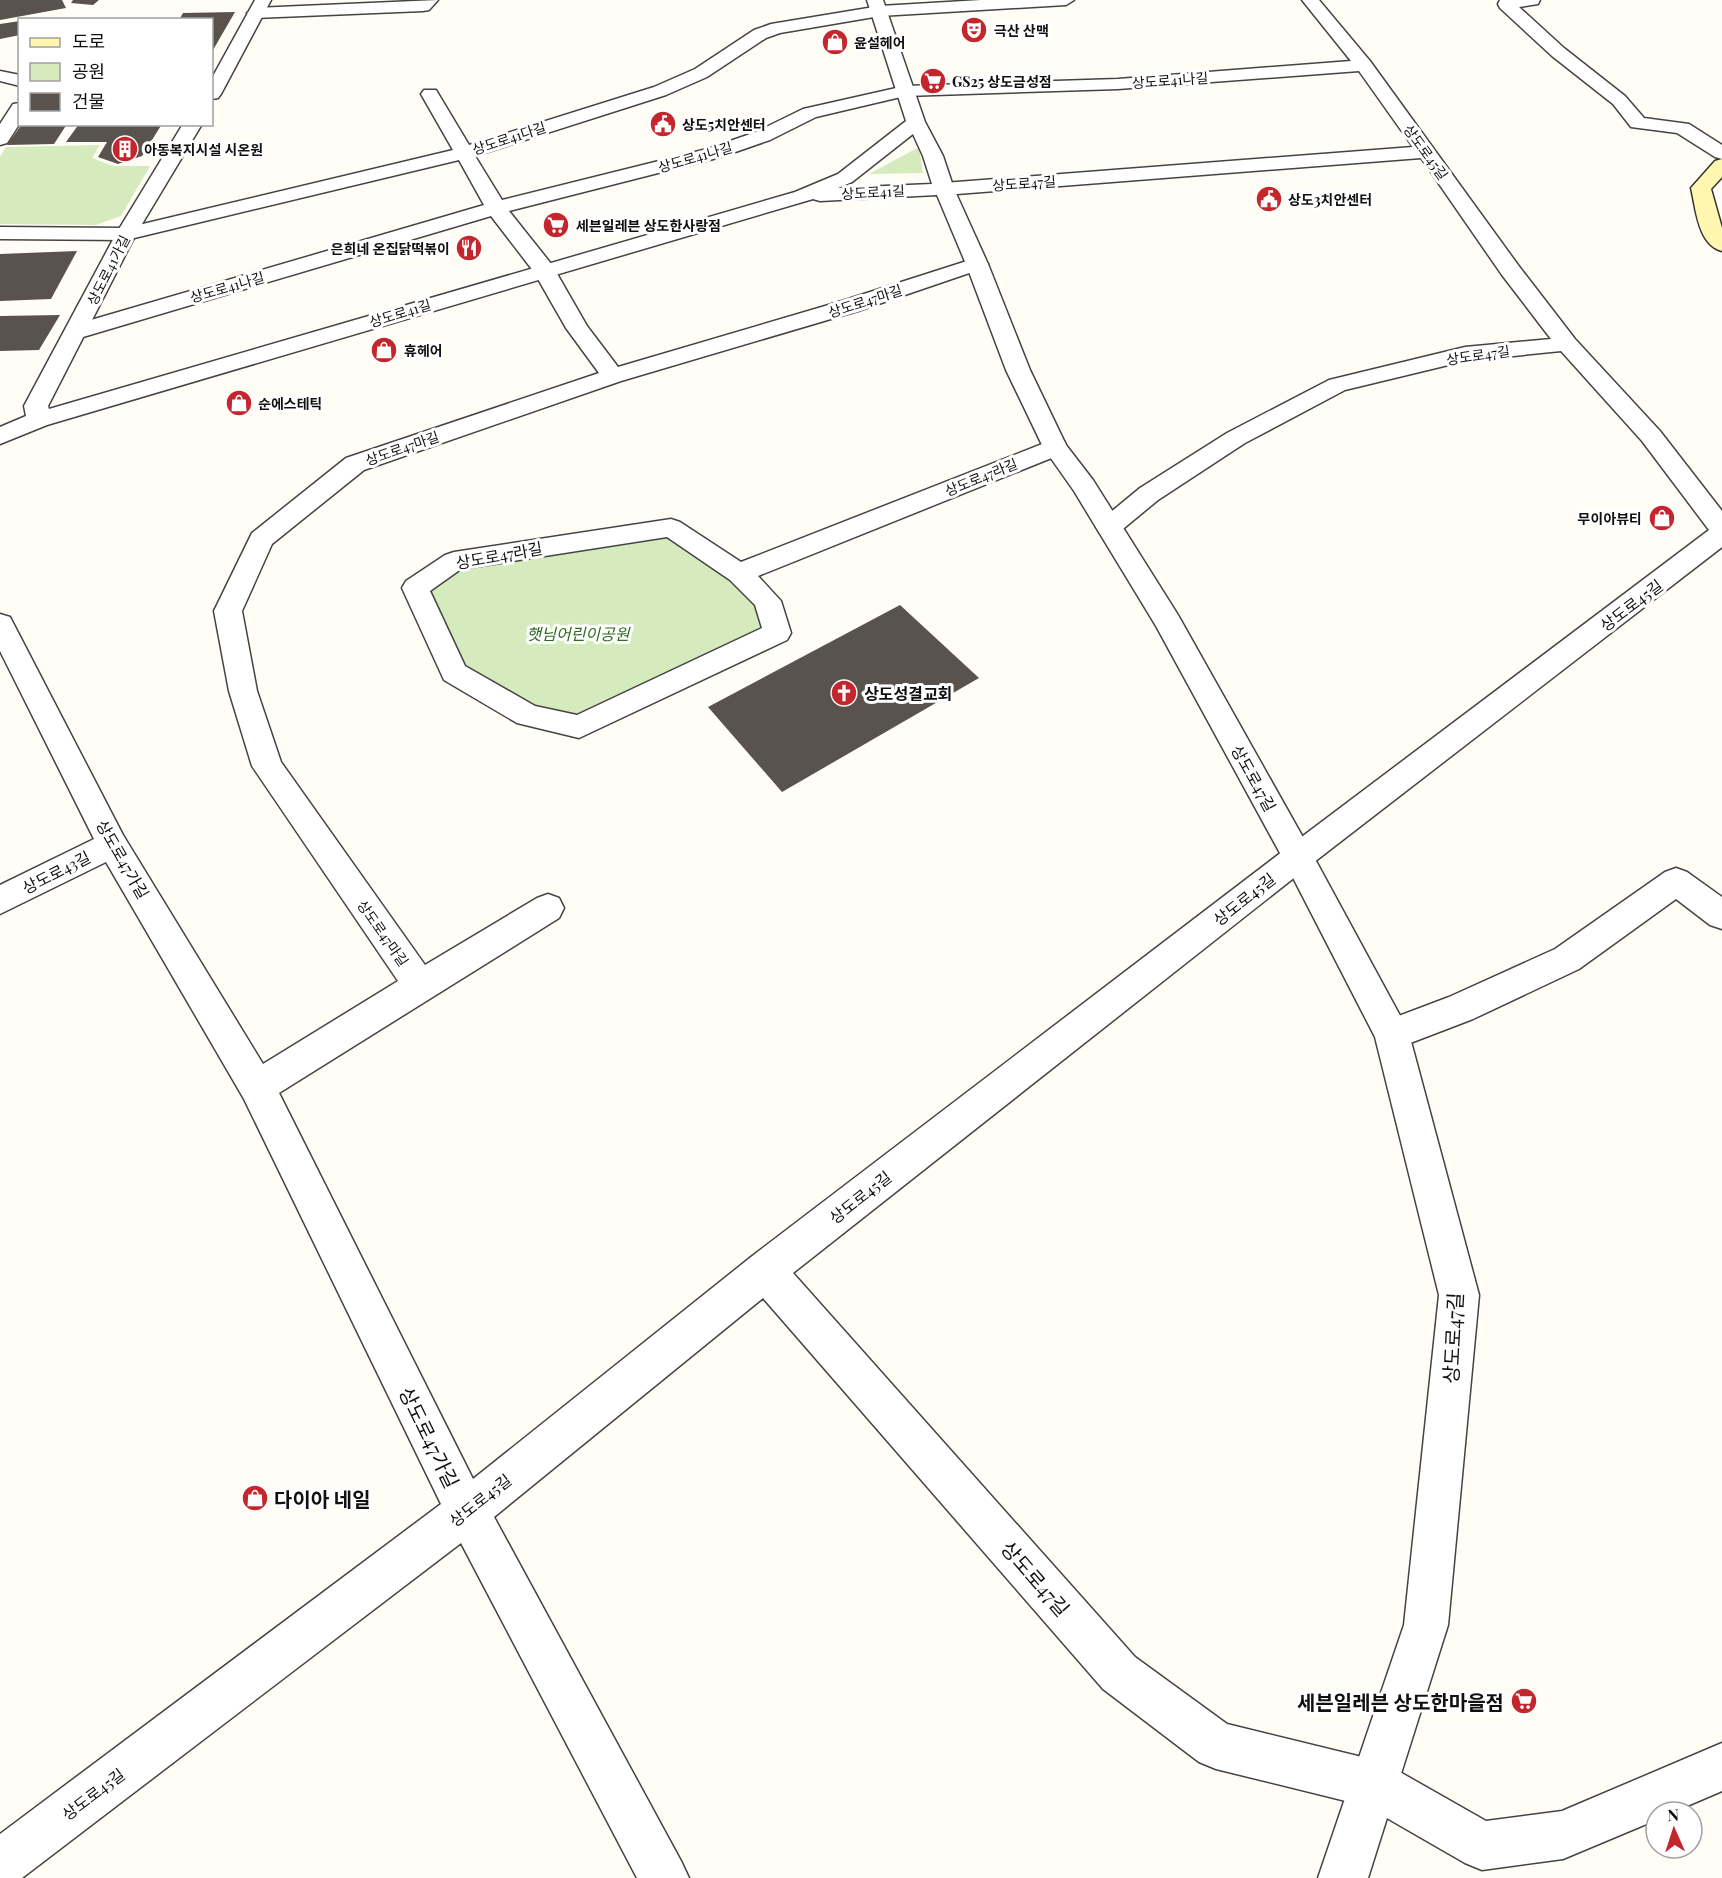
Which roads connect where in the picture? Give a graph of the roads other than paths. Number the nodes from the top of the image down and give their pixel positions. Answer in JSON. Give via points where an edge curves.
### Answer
{"nodes":[{"id":1,"x":430,"y":0,"type":"edge"},
{"id":2,"x":1066,"y":0,"type":"edge"},
{"id":3,"x":1310,"y":0,"type":"edge"},
{"id":4,"x":1532,"y":0,"type":"edge"},
{"id":5,"x":877,"y":5,"type":"edge"},
{"id":6,"x":259,"y":7,"type":"edge"},
{"id":7,"x":1364,"y":65,"type":"junction"},
{"id":8,"x":0,"y":76,"type":"edge"},
{"id":9,"x":18,"y":80,"type":"edge"},
{"id":10,"x":905,"y":91,"type":"junction"},
{"id":11,"x":213,"y":92,"type":"edge"},
{"id":12,"x":430,"y":94,"type":"dead end"},
{"id":13,"x":18,"y":111,"type":"edge"},
{"id":14,"x":916,"y":122,"type":"junction"},
{"id":15,"x":192,"y":126,"type":"edge"},
{"id":16,"x":0,"y":139,"type":"edge"},
{"id":17,"x":1427,"y":152,"type":"junction"},
{"id":18,"x":464,"y":153,"type":"junction"},
{"id":19,"x":1722,"y":153,"type":"edge"},
{"id":20,"x":1722,"y":165,"type":"edge"},
{"id":21,"x":944,"y":189,"type":"junction"},
{"id":22,"x":802,"y":196,"type":"junction"},
{"id":23,"x":496,"y":208,"type":"junction"},
{"id":24,"x":0,"y":233,"type":"edge"},
{"id":25,"x":126,"y":234,"type":"junction"},
{"id":26,"x":1722,"y":245,"type":"edge"},
{"id":27,"x":977,"y":264,"type":"junction"},
{"id":28,"x":544,"y":270,"type":"junction"},
{"id":29,"x":75,"y":332,"type":"junction"},
{"id":30,"x":1567,"y":344,"type":"junction"},
{"id":31,"x":613,"y":376,"type":"junction"},
{"id":32,"x":39,"y":420,"type":"junction"},
{"id":33,"x":0,"y":436,"type":"edge"},
{"id":34,"x":1055,"y":447,"type":"junction"},
{"id":35,"x":1109,"y":527,"type":"junction"},
{"id":36,"x":1722,"y":531,"type":"edge"},
{"id":37,"x":739,"y":573,"type":"junction"},
{"id":38,"x":0,"y":624,"type":"edge"},
{"id":39,"x":112,"y":844,"type":"junction"},
{"id":40,"x":1298,"y":857,"type":"junction"},
{"id":41,"x":0,"y":900,"type":"edge"},
{"id":42,"x":548,"y":908,"type":"dead end"},
{"id":43,"x":1722,"y":915,"type":"edge"},
{"id":44,"x":420,"y":985,"type":"junction"},
{"id":45,"x":1392,"y":1034,"type":"junction"},
{"id":46,"x":257,"y":1087,"type":"junction"},
{"id":47,"x":765,"y":1271,"type":"junction"},
{"id":48,"x":466,"y":1511,"type":"junction"},
{"id":49,"x":1722,"y":1767,"type":"edge"},
{"id":50,"x":1374,"y":1784,"type":"junction"},
{"id":51,"x":0,"y":1864,"type":"edge"},
{"id":52,"x":664,"y":1878,"type":"edge"},
{"id":53,"x":1343,"y":1878,"type":"edge"}],
"edges":[{"from":1,"to":6,"type":"street","via":[[423,6]]},
{"from":2,"to":5,"type":"street","name":"상도로41다길"},
{"from":3,"to":7,"type":"street","name":"상도로45길"},
{"from":4,"to":19,"type":"street","via":[[1506,4],[1619,100],[1638,123],[1682,128]]},
{"from":5,"to":10,"type":"street","name":"상도로47길"},
{"from":5,"to":18,"type":"street","name":"상도로41다길","via":[[760,34],[701,73],[660,91]]},
{"from":6,"to":11,"type":"street"},
{"from":7,"to":10,"type":"street","name":"상도로41나길","via":[[1118,84]]},
{"from":7,"to":17,"type":"street","name":"상도로45길"},
{"from":8,"to":9,"type":"street"},
{"from":10,"to":14,"type":"street","name":"상도로47길"},
{"from":10,"to":23,"type":"street","name":"상도로41나길","via":[[810,113],[763,136],[714,153]]},
{"from":12,"to":18,"type":"street"},
{"from":13,"to":16,"type":"street"},
{"from":14,"to":21,"type":"street","name":"상도로47길"},
{"from":14,"to":22,"type":"street","name":"상도로41길","via":[[845,178]]},
{"from":15,"to":25,"type":"street","name":"상도로41가길"},
{"from":17,"to":21,"type":"street","name":"상도로47길"},
{"from":17,"to":30,"type":"street","name":"상도로45길"},
{"from":18,"to":23,"type":"street"},
{"from":18,"to":25,"type":"street","name":"상도로41다길"},
{"from":20,"to":26,"type":"street","via":[[1701,188],[1714,237]]},
{"from":21,"to":22,"type":"street","name":"상도로41길"},
{"from":21,"to":27,"type":"street","name":"상도로47길"},
{"from":22,"to":28,"type":"street","name":"상도로41길"},
{"from":23,"to":28,"type":"street"},
{"from":23,"to":29,"type":"street","name":"상도로41나길"},
{"from":24,"to":25,"type":"street","name":"상도로41다길"},
{"from":25,"to":29,"type":"street","name":"상도로41가길"},
{"from":27,"to":31,"type":"street","name":"상도로47마길"},
{"from":27,"to":34,"type":"street","name":"상도로47길","via":[[1018,370]]},
{"from":28,"to":31,"type":"street","via":[[577,328]]},
{"from":28,"to":32,"type":"street","name":"상도로41길"},
{"from":29,"to":32,"type":"street","name":"상도로41가길","via":[[36,406]]},
{"from":30,"to":35,"type":"street","name":"상도로47길","via":[[1465,354],[1337,385],[1236,438],[1149,494]]},
{"from":30,"to":36,"type":"street","name":"상도로45길","via":[[1651,436]]},
{"from":31,"to":44,"type":"street","name":"상도로47마길","via":[[355,464],[261,539],[228,611],[243,691],[267,766]]},
{"from":32,"to":33,"type":"street","name":"상도로41길"},
{"from":34,"to":35,"type":"street","name":"상도로47길"},
{"from":34,"to":37,"type":"street","name":"상도로47라길"},
{"from":35,"to":40,"type":"street","name":"상도로47길","via":[[1168,622]]},
{"from":36,"to":40,"type":"street","name":"상도로45길"},
{"from":37,"to":37,"type":"street","name":"상도로47라길","via":[[671,528],[454,561],[415,588],[454,673],[527,715],[579,727],[777,633],[767,601]]},
{"from":38,"to":39,"type":"street","name":"상도로47가길"},
{"from":39,"to":41,"type":"street","name":"상도로43길"},
{"from":39,"to":46,"type":"street","name":"상도로47가길"},
{"from":40,"to":45,"type":"street","name":"상도로47길"},
{"from":40,"to":47,"type":"street","name":"상도로45길"},
{"from":42,"to":44,"type":"street"},
{"from":43,"to":45,"type":"street","via":[[1676,881],[1567,959],[1461,1008]]},
{"from":44,"to":46,"type":"street"},
{"from":45,"to":50,"type":"street","name":"상도로47길","via":[[1459,1295],[1426,1625]]},
{"from":46,"to":48,"type":"street","name":"상도로47가길"},
{"from":47,"to":48,"type":"street","name":"상도로45길"},
{"from":47,"to":50,"type":"street","name":"상도로47길","via":[[1119,1673],[1216,1745]]},
{"from":48,"to":51,"type":"street","name":"상도로45길"},
{"from":48,"to":52,"type":"street","name":"상도로47가길"},
{"from":49,"to":50,"type":"street","via":[[1563,1835],[1482,1846]]},
{"from":50,"to":53,"type":"street","name":"상도로47길"}]}
